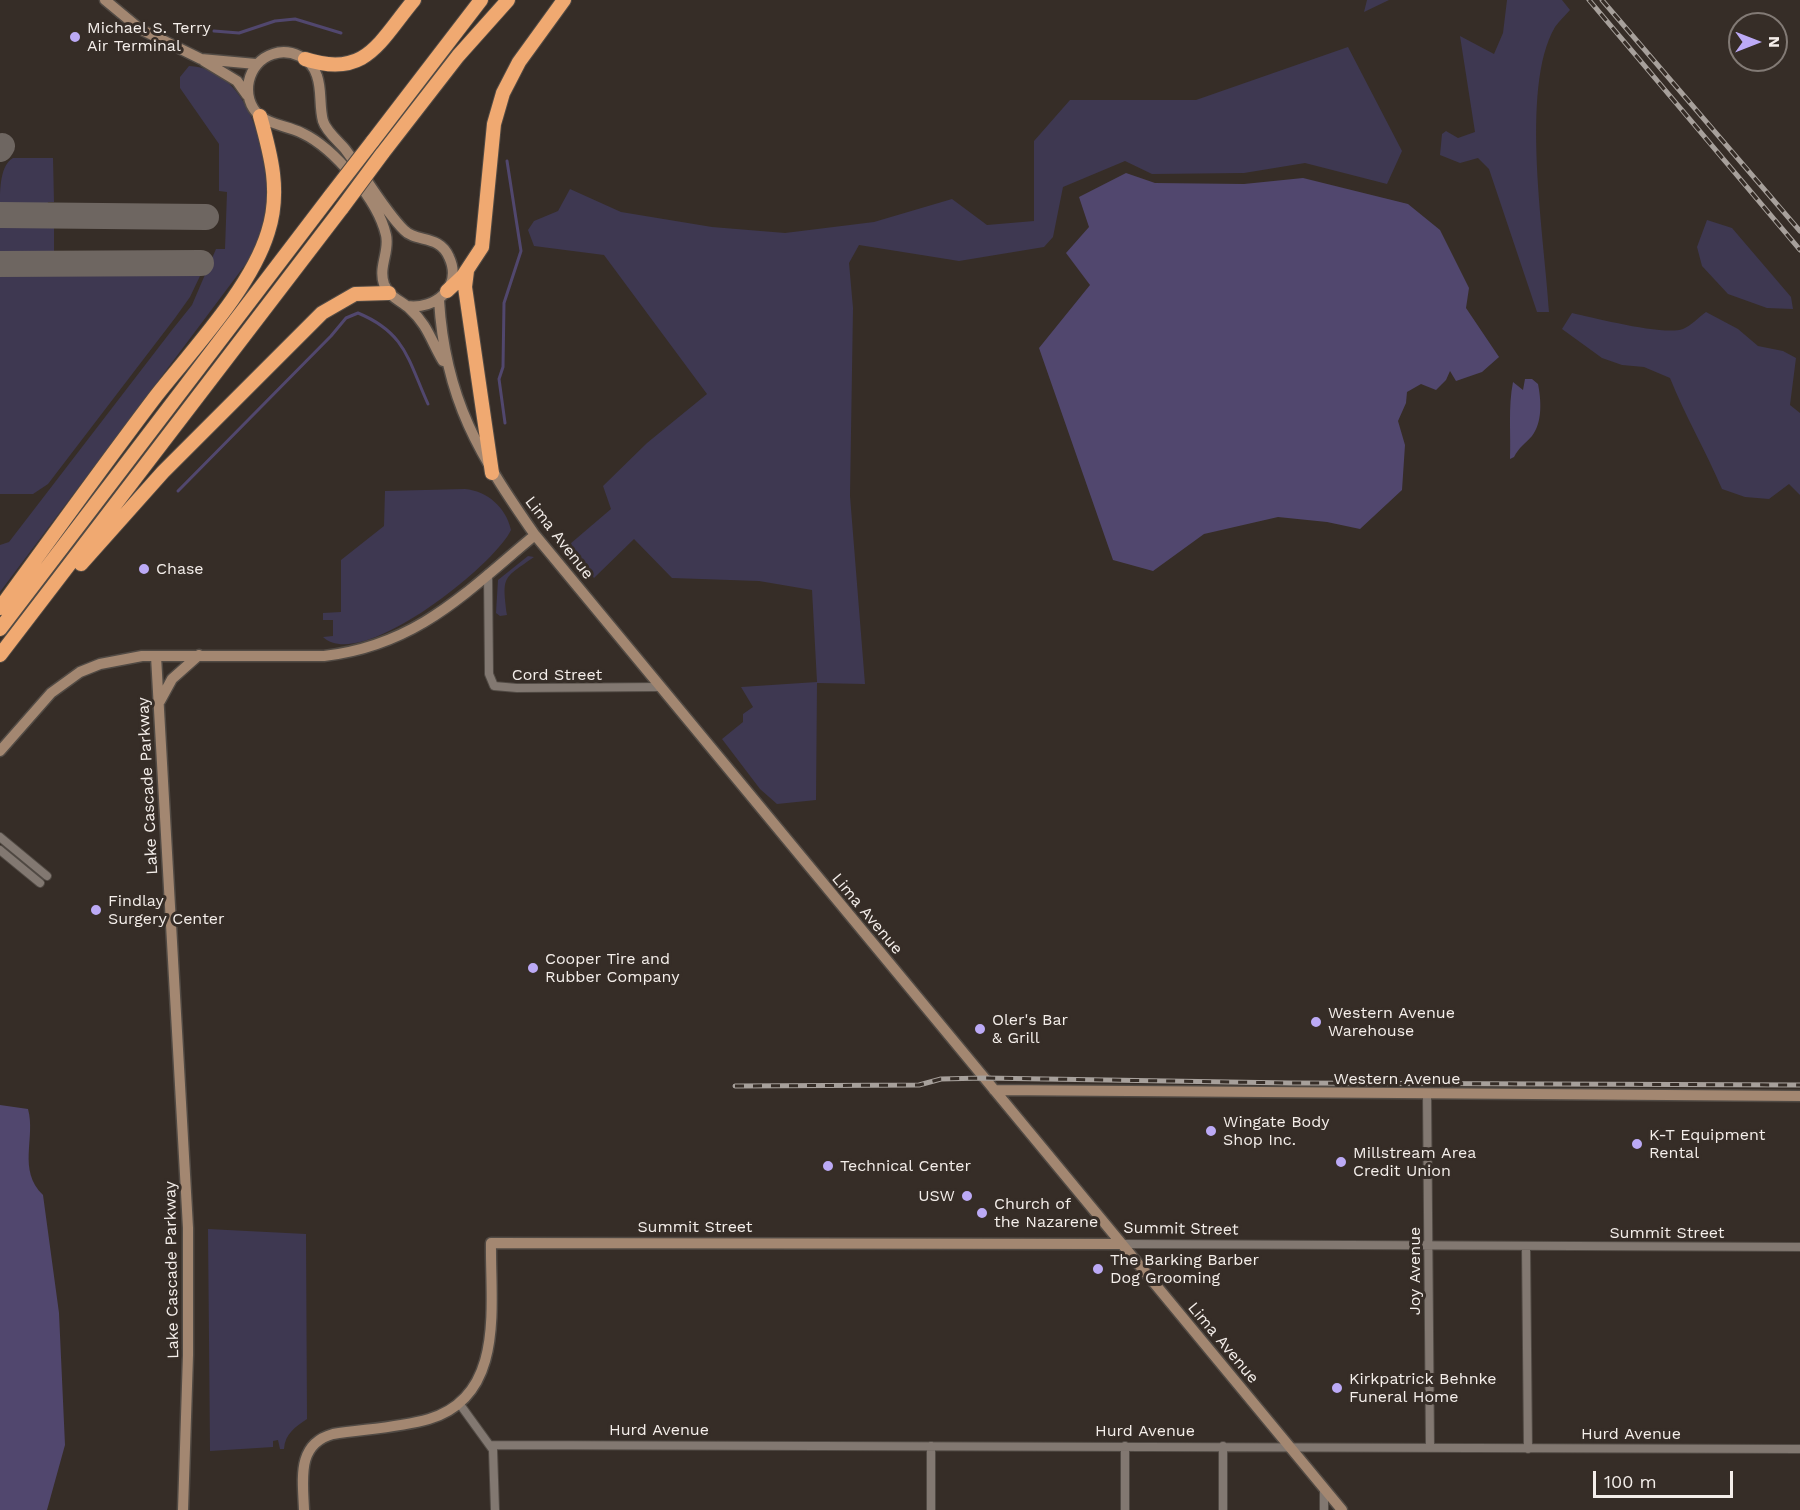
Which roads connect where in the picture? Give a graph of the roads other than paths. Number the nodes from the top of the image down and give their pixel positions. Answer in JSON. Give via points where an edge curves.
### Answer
{"nodes":[{"id":1,"x":105,"y":0,"type":"edge"},
{"id":2,"x":414,"y":0,"type":"edge"},
{"id":3,"x":481,"y":0,"type":"edge"},
{"id":4,"x":497,"y":0,"type":"edge"},
{"id":5,"x":507,"y":0,"type":"edge"},
{"id":6,"x":564,"y":0,"type":"edge"},
{"id":7,"x":458,"y":56,"type":"junction"},
{"id":8,"x":201,"y":59,"type":"junction"},
{"id":9,"x":305,"y":59,"type":"junction"},
{"id":10,"x":256,"y":64,"type":"junction"},
{"id":11,"x":248,"y":97,"type":"junction"},
{"id":12,"x":260,"y":116,"type":"junction"},
{"id":13,"x":467,"y":271,"type":"junction"},
{"id":14,"x":389,"y":293,"type":"junction"},
{"id":15,"x":443,"y":296,"type":"junction"},
{"id":16,"x":407,"y":306,"type":"junction"},
{"id":17,"x":448,"y":369,"type":"junction"},
{"id":18,"x":492,"y":473,"type":"junction"},
{"id":19,"x":535,"y":535,"type":"junction"},
{"id":20,"x":488,"y":574,"type":"junction"},
{"id":21,"x":0,"y":608,"type":"edge"},
{"id":22,"x":0,"y":629,"type":"edge"},
{"id":23,"x":0,"y":655,"type":"edge"},
{"id":24,"x":199,"y":655,"type":"junction"},
{"id":25,"x":156,"y":656,"type":"junction"},
{"id":26,"x":0,"y":667,"type":"edge"},
{"id":27,"x":661,"y":687,"type":"junction"},
{"id":28,"x":159,"y":704,"type":"junction"},
{"id":29,"x":0,"y":751,"type":"edge"},
{"id":30,"x":0,"y":837,"type":"edge"},
{"id":31,"x":0,"y":850,"type":"edge"},
{"id":32,"x":47,"y":876,"type":"dead end"},
{"id":33,"x":40,"y":883,"type":"dead end"},
{"id":34,"x":994,"y":1090,"type":"junction"},
{"id":35,"x":1427,"y":1094,"type":"junction"},
{"id":36,"x":1800,"y":1096,"type":"edge"},
{"id":37,"x":1122,"y":1244,"type":"junction"},
{"id":38,"x":1428,"y":1246,"type":"junction"},
{"id":39,"x":1526,"y":1247,"type":"junction"},
{"id":40,"x":1800,"y":1247,"type":"edge"},
{"id":41,"x":459,"y":1403,"type":"junction"},
{"id":42,"x":490,"y":1445,"type":"junction"},
{"id":43,"x":931,"y":1446,"type":"junction"},
{"id":44,"x":1125,"y":1446,"type":"junction"},
{"id":45,"x":1222,"y":1446,"type":"junction"},
{"id":46,"x":1290,"y":1448,"type":"junction"},
{"id":47,"x":1430,"y":1448,"type":"junction"},
{"id":48,"x":1528,"y":1449,"type":"junction"},
{"id":49,"x":1800,"y":1449,"type":"edge"},
{"id":50,"x":1324,"y":1489,"type":"junction"},
{"id":51,"x":183,"y":1510,"type":"edge"},
{"id":52,"x":304,"y":1510,"type":"edge"},
{"id":53,"x":495,"y":1510,"type":"edge"},
{"id":54,"x":931,"y":1510,"type":"edge"},
{"id":55,"x":1125,"y":1510,"type":"edge"},
{"id":56,"x":1223,"y":1510,"type":"edge"},
{"id":57,"x":1324,"y":1510,"type":"edge"},
{"id":58,"x":1342,"y":1510,"type":"edge"}],
"edges":[{"from":1,"to":8,"type":"main road","via":[[141,29]]},
{"from":2,"to":9,"type":"highway","via":[[380,41],[354,63],[335,67]]},
{"from":3,"to":22,"type":"highway","bridge":true},
{"from":4,"to":7,"type":"highway"},
{"from":5,"to":7,"type":"highway"},
{"from":6,"to":13,"type":"highway","via":[[519,62],[503,93],[494,124],[485,236]]},
{"from":7,"to":23,"type":"highway","bridge":true},
{"from":8,"to":10,"type":"main road"},
{"from":8,"to":11,"type":"main road","via":[[237,81]]},
{"from":9,"to":10,"type":"main road","via":[[285,52],[264,57]]},
{"from":9,"to":15,"type":"main road","name":"Lima Avenue","via":[[317,76],[324,123],[405,232],[431,239],[449,255],[452,280]]},
{"from":10,"to":11,"type":"main road","via":[[247,86]]},
{"from":11,"to":12,"type":"main road"},
{"from":12,"to":14,"type":"main road","via":[[321,145],[372,199],[388,242],[382,272]]},
{"from":12,"to":21,"type":"highway","via":[[274,167],[275,188],[269,231],[261,254]]},
{"from":13,"to":15,"type":"highway"},
{"from":13,"to":18,"type":"highway","via":[[467,299]]},
{"from":14,"to":16,"type":"main road"},
{"from":14,"to":26,"type":"highway","via":[[355,294],[322,313],[135,502]]},
{"from":15,"to":16,"type":"main road","via":[[429,305]]},
{"from":15,"to":17,"type":"main road","name":"Lima Avenue","via":[[440,328]]},
{"from":16,"to":17,"type":"main road","via":[[425,323]]},
{"from":17,"to":18,"type":"main road","name":"Lima Avenue","via":[[469,430]]},
{"from":18,"to":19,"type":"main road","name":"Lima Avenue"},
{"from":19,"to":20,"type":"main road"},
{"from":19,"to":27,"type":"main road","name":"Lima Avenue"},
{"from":20,"to":24,"type":"main road","via":[[428,622],[372,647],[324,656]]},
{"from":20,"to":27,"type":"street","name":"Cord Street","via":[[489,674],[494,686]]},
{"from":24,"to":25,"type":"main road"},
{"from":24,"to":28,"type":"main road","via":[[171,679]]},
{"from":25,"to":28,"type":"main road","name":"Lake Cascade Parkway"},
{"from":25,"to":29,"type":"main road","via":[[100,664],[68,680],[36,708]]},
{"from":27,"to":34,"type":"main road","name":"Lima Avenue"},
{"from":28,"to":51,"type":"main road","name":"Lake Cascade Parkway","via":[[188,1228]]},
{"from":30,"to":32,"type":"street"},
{"from":31,"to":33,"type":"street"},
{"from":34,"to":35,"type":"main road","name":"Western Avenue"},
{"from":34,"to":37,"type":"main road","name":"Lima Avenue"},
{"from":35,"to":36,"type":"main road","name":"Western Avenue"},
{"from":35,"to":38,"type":"street","name":"Joy Avenue"},
{"from":37,"to":38,"type":"street","name":"Summit Street"},
{"from":37,"to":41,"type":"main road","name":"Summit Street","via":[[490,1243],[487,1360],[473,1389]]},
{"from":37,"to":46,"type":"main road","name":"Lima Avenue"},
{"from":38,"to":39,"type":"street","name":"Summit Street"},
{"from":38,"to":47,"type":"street","name":"Joy Avenue"},
{"from":39,"to":40,"type":"street","name":"Summit Street"},
{"from":39,"to":48,"type":"street"},
{"from":41,"to":42,"type":"street"},
{"from":41,"to":52,"type":"main road","via":[[429,1419],[333,1434],[312,1445],[303,1463]]},
{"from":42,"to":43,"type":"street","name":"Hurd Avenue"},
{"from":42,"to":53,"type":"street","via":[[494,1455]]},
{"from":43,"to":44,"type":"street","name":"Hurd Avenue"},
{"from":43,"to":54,"type":"street"},
{"from":44,"to":45,"type":"street","name":"Hurd Avenue"},
{"from":44,"to":55,"type":"street"},
{"from":45,"to":46,"type":"street","name":"Hurd Avenue"},
{"from":45,"to":56,"type":"street"},
{"from":46,"to":47,"type":"street","name":"Hurd Avenue"},
{"from":46,"to":50,"type":"main road","name":"Lima Avenue"},
{"from":47,"to":48,"type":"street","name":"Hurd Avenue"},
{"from":48,"to":49,"type":"street","name":"Hurd Avenue"},
{"from":50,"to":57,"type":"street"},
{"from":50,"to":58,"type":"main road","name":"Lima Avenue"}]}
